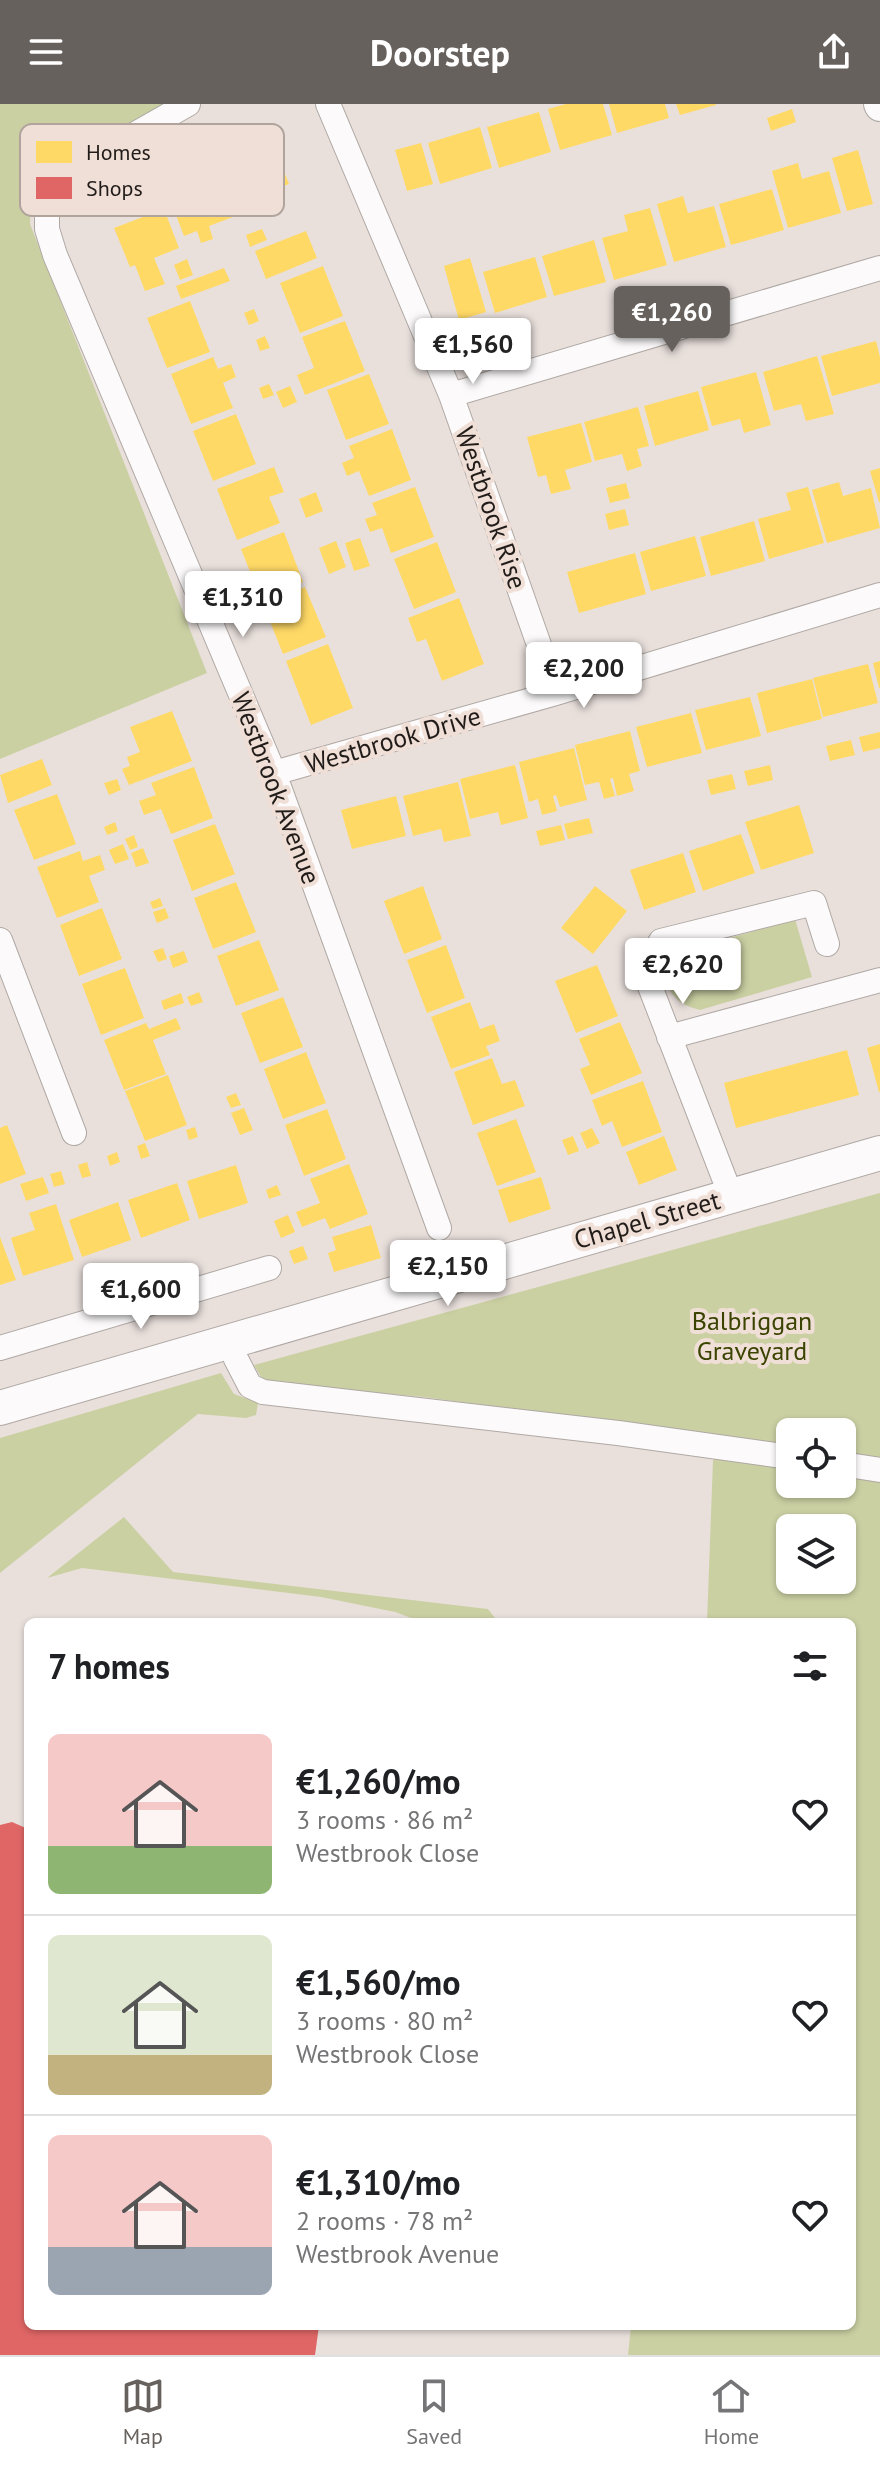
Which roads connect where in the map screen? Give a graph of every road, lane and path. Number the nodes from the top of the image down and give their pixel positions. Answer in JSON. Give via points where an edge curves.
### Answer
{"nodes":[{"id":1,"x":188,"y":104,"type":"edge"},
{"id":2,"x":332,"y":105,"type":"edge"},
{"id":3,"x":153,"y":124,"type":"edge"},
{"id":4,"x":47,"y":216,"type":"edge"},
{"id":5,"x":880,"y":268,"type":"edge"},
{"id":6,"x":451,"y":395,"type":"junction"},
{"id":7,"x":880,"y":595,"type":"edge"},
{"id":8,"x":556,"y":693,"type":"junction"},
{"id":9,"x":274,"y":773,"type":"junction"},
{"id":10,"x":0,"y":940,"type":"edge"},
{"id":11,"x":827,"y":944,"type":"dead end"},
{"id":12,"x":880,"y":980,"type":"edge"},
{"id":13,"x":669,"y":1037,"type":"junction"},
{"id":14,"x":74,"y":1133,"type":"dead end"},
{"id":15,"x":880,"y":1153,"type":"edge"},
{"id":16,"x":731,"y":1196,"type":"junction"},
{"id":17,"x":439,"y":1228,"type":"dead end"},
{"id":18,"x":269,"y":1268,"type":"dead end"},
{"id":19,"x":229,"y":1340,"type":"junction"},
{"id":20,"x":0,"y":1348,"type":"edge"},
{"id":21,"x":0,"y":1408,"type":"edge"},
{"id":22,"x":776,"y":1455,"type":"edge"},
{"id":23,"x":856,"y":1466,"type":"edge"},
{"id":24,"x":880,"y":1470,"type":"edge"}],
"edges":[{"from":1,"to":3,"type":"street","name":"Westbrook Avenue"},
{"from":2,"to":6,"type":"street","name":"Westbrook Rise"},
{"from":4,"to":9,"type":"street","name":"Westbrook Avenue","via":[[55,255]]},
{"from":5,"to":6,"type":"street"},
{"from":6,"to":8,"type":"street","name":"Westbrook Rise"},
{"from":7,"to":8,"type":"street","name":"Westbrook Drive"},
{"from":8,"to":9,"type":"street","name":"Westbrook Drive"},
{"from":9,"to":17,"type":"street","name":"Westbrook Avenue"},
{"from":10,"to":14,"type":"street"},
{"from":11,"to":13,"type":"street","via":[[814,903],[661,941],[645,968]]},
{"from":12,"to":13,"type":"street"},
{"from":13,"to":16,"type":"street"},
{"from":15,"to":16,"type":"main road","name":"Chapel Street"},
{"from":16,"to":19,"type":"main road","name":"Chapel Street"},
{"from":18,"to":20,"type":"street"},
{"from":19,"to":21,"type":"main road","name":"Chapel Street"},
{"from":19,"to":22,"type":"street","via":[[250,1386],[263,1392]]},
{"from":23,"to":24,"type":"street"}]}
